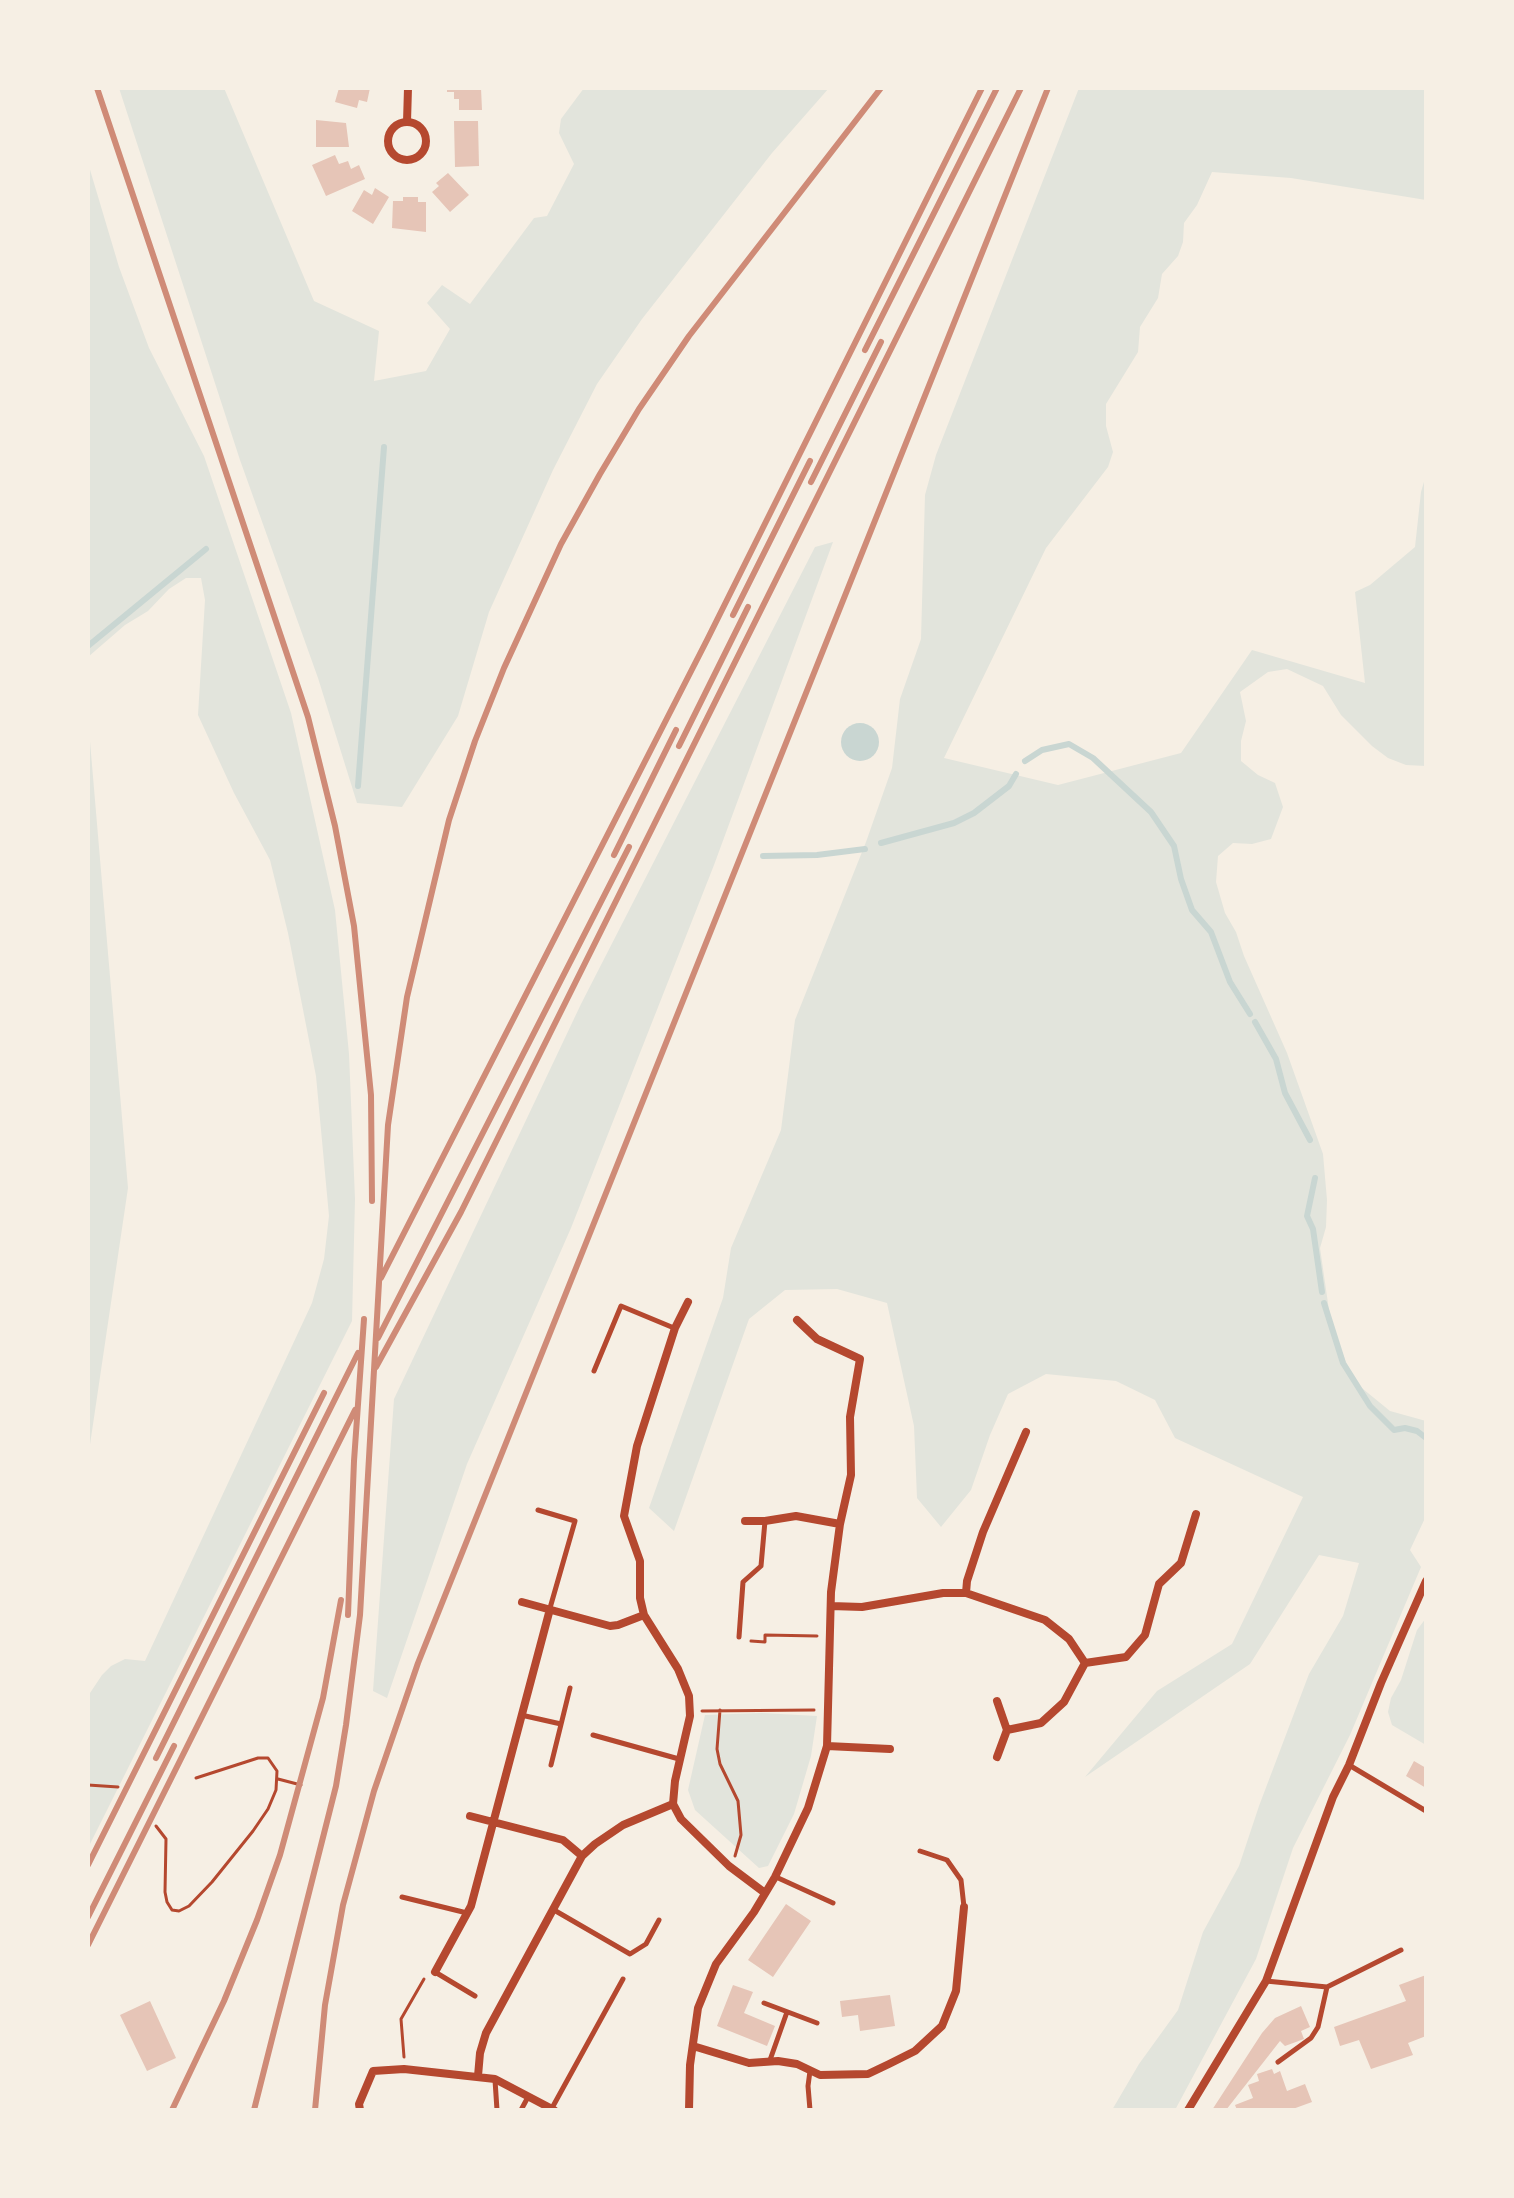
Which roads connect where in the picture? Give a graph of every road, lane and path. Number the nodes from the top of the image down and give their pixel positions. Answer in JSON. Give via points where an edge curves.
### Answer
{"nodes":[{"id":1,"x":408,"y":88,"type":"edge"},
{"id":2,"x":407,"y":122,"type":"junction"},
{"id":3,"x":688,"y":1302,"type":"dead end"},
{"id":4,"x":797,"y":1320,"type":"dead end"},
{"id":5,"x":675,"y":1328,"type":"junction"},
{"id":6,"x":594,"y":1371,"type":"dead end"},
{"id":7,"x":1026,"y":1432,"type":"dead end"},
{"id":8,"x":538,"y":1510,"type":"dead end"},
{"id":9,"x":1196,"y":1514,"type":"dead end"},
{"id":10,"x":745,"y":1521,"type":"dead end"},
{"id":11,"x":765,"y":1521,"type":"junction"},
{"id":12,"x":840,"y":1524,"type":"junction"},
{"id":13,"x":1426,"y":1581,"type":"edge"},
{"id":14,"x":966,"y":1593,"type":"junction"},
{"id":15,"x":522,"y":1602,"type":"dead end"},
{"id":16,"x":831,"y":1606,"type":"junction"},
{"id":17,"x":550,"y":1609,"type":"junction"},
{"id":18,"x":644,"y":1615,"type":"junction"},
{"id":19,"x":829,"y":1636,"type":"junction"},
{"id":20,"x":739,"y":1637,"type":"joint"},
{"id":21,"x":1085,"y":1663,"type":"junction"},
{"id":22,"x":570,"y":1688,"type":"dead end"},
{"id":23,"x":997,"y":1701,"type":"dead end"},
{"id":24,"x":690,"y":1708,"type":"junction"},
{"id":25,"x":829,"y":1708,"type":"junction"},
{"id":26,"x":720,"y":1710,"type":"junction"},
{"id":27,"x":521,"y":1715,"type":"junction"},
{"id":28,"x":561,"y":1724,"type":"junction"},
{"id":29,"x":1007,"y":1730,"type":"junction"},
{"id":30,"x":593,"y":1735,"type":"dead end"},
{"id":31,"x":827,"y":1746,"type":"junction"},
{"id":32,"x":890,"y":1749,"type":"dead end"},
{"id":33,"x":997,"y":1757,"type":"dead end"},
{"id":34,"x":680,"y":1759,"type":"junction"},
{"id":35,"x":551,"y":1765,"type":"dead end"},
{"id":36,"x":1349,"y":1765,"type":"junction"},
{"id":37,"x":196,"y":1778,"type":"dead end"},
{"id":38,"x":278,"y":1779,"type":"junction"},
{"id":39,"x":88,"y":1785,"type":"edge"},
{"id":40,"x":301,"y":1785,"type":"dead end"},
{"id":41,"x":118,"y":1787,"type":"dead end"},
{"id":42,"x":673,"y":1804,"type":"junction"},
{"id":43,"x":1426,"y":1811,"type":"edge"},
{"id":44,"x":470,"y":1816,"type":"dead end"},
{"id":45,"x":495,"y":1823,"type":"junction"},
{"id":46,"x":156,"y":1826,"type":"dead end"},
{"id":47,"x":920,"y":1851,"type":"dead end"},
{"id":48,"x":582,"y":1856,"type":"junction"},
{"id":49,"x":729,"y":1866,"type":"junction"},
{"id":50,"x":775,"y":1877,"type":"junction"},
{"id":51,"x":765,"y":1893,"type":"junction"},
{"id":52,"x":402,"y":1897,"type":"dead end"},
{"id":53,"x":833,"y":1903,"type":"dead end"},
{"id":54,"x":964,"y":1907,"type":"joint"},
{"id":55,"x":554,"y":1910,"type":"junction"},
{"id":56,"x":467,"y":1913,"type":"junction"},
{"id":57,"x":659,"y":1920,"type":"dead end"},
{"id":58,"x":1401,"y":1950,"type":"dead end"},
{"id":59,"x":435,"y":1972,"type":"junction"},
{"id":60,"x":623,"y":1979,"type":"dead end"},
{"id":61,"x":1266,"y":1981,"type":"junction"},
{"id":62,"x":1327,"y":1987,"type":"junction"},
{"id":63,"x":475,"y":1996,"type":"dead end"},
{"id":64,"x":764,"y":2003,"type":"dead end"},
{"id":65,"x":787,"y":2012,"type":"junction"},
{"id":66,"x":817,"y":2023,"type":"dead end"},
{"id":67,"x":693,"y":2046,"type":"junction"},
{"id":68,"x":770,"y":2061,"type":"junction"},
{"id":69,"x":1278,"y":2062,"type":"dead end"},
{"id":70,"x":404,"y":2069,"type":"junction"},
{"id":71,"x":810,"y":2070,"type":"junction"},
{"id":72,"x":478,"y":2076,"type":"junction"},
{"id":73,"x":495,"y":2079,"type":"junction"},
{"id":74,"x":529,"y":2096,"type":"junction"},
{"id":75,"x":553,"y":2109,"type":"edge"},
{"id":76,"x":360,"y":2110,"type":"edge"},
{"id":77,"x":497,"y":2110,"type":"edge"},
{"id":78,"x":521,"y":2110,"type":"edge"},
{"id":79,"x":689,"y":2110,"type":"edge"},
{"id":80,"x":810,"y":2110,"type":"edge"},
{"id":81,"x":1188,"y":2110,"type":"edge"}],
"edges":[{"from":1,"to":2,"type":"street"},
{"from":2,"to":2,"type":"street","via":[[394,126],[387,142],[392,154],[404,161],[417,158],[426,139],[420,127]]},
{"from":3,"to":5,"type":"street"},
{"from":4,"to":12,"type":"street","via":[[817,1339],[860,1359],[850,1417],[851,1475]]},
{"from":5,"to":6,"type":"lane","via":[[621,1306]]},
{"from":5,"to":18,"type":"street","via":[[637,1446],[624,1516],[640,1561]]},
{"from":7,"to":14,"type":"street","via":[[983,1532]]},
{"from":8,"to":17,"type":"lane","via":[[575,1521]]},
{"from":9,"to":21,"type":"street","via":[[1181,1563],[1159,1584],[1145,1635],[1126,1657]]},
{"from":10,"to":11,"type":"street"},
{"from":11,"to":12,"type":"street","via":[[796,1516]]},
{"from":11,"to":20,"type":"lane","via":[[761,1566],[743,1582]]},
{"from":12,"to":16,"type":"street"},
{"from":13,"to":36,"type":"street"},
{"from":14,"to":16,"type":"street"},
{"from":14,"to":21,"type":"street","via":[[1045,1620],[1069,1639]]},
{"from":15,"to":17,"type":"street"},
{"from":16,"to":19,"type":"street"},
{"from":17,"to":18,"type":"street","via":[[610,1626]]},
{"from":17,"to":27,"type":"street"},
{"from":18,"to":24,"type":"street","via":[[678,1669]]},
{"from":19,"to":20,"type":"path","via":[[765,1635],[765,1642]]},
{"from":19,"to":25,"type":"street"},
{"from":21,"to":29,"type":"street","via":[[1064,1702],[1041,1723]]},
{"from":22,"to":28,"type":"lane"},
{"from":23,"to":29,"type":"street"},
{"from":24,"to":26,"type":"path"},
{"from":24,"to":34,"type":"street"},
{"from":25,"to":26,"type":"path"},
{"from":25,"to":31,"type":"street"},
{"from":26,"to":49,"type":"path","via":[[717,1749],[738,1801],[741,1835]]},
{"from":27,"to":28,"type":"lane"},
{"from":27,"to":45,"type":"street"},
{"from":28,"to":35,"type":"lane"},
{"from":29,"to":33,"type":"street"},
{"from":30,"to":34,"type":"lane"},
{"from":31,"to":32,"type":"street"},
{"from":31,"to":50,"type":"street","via":[[808,1808]]},
{"from":34,"to":42,"type":"street"},
{"from":36,"to":43,"type":"lane"},
{"from":36,"to":61,"type":"street"},
{"from":37,"to":38,"type":"path","via":[[268,1758]]},
{"from":38,"to":40,"type":"path"},
{"from":38,"to":46,"type":"path","via":[[253,1831],[212,1882],[179,1911],[167,1902],[166,1839]]},
{"from":39,"to":41,"type":"path"},
{"from":42,"to":48,"type":"street","via":[[623,1825]]},
{"from":42,"to":49,"type":"street","via":[[681,1819]]},
{"from":44,"to":45,"type":"street"},
{"from":45,"to":48,"type":"street","via":[[563,1840]]},
{"from":45,"to":56,"type":"street"},
{"from":47,"to":54,"type":"lane","via":[[947,1860],[961,1880]]},
{"from":48,"to":55,"type":"street"},
{"from":49,"to":51,"type":"street"},
{"from":50,"to":51,"type":"street"},
{"from":50,"to":53,"type":"lane"},
{"from":51,"to":67,"type":"street","via":[[716,1964],[698,2008]]},
{"from":52,"to":56,"type":"lane"},
{"from":54,"to":71,"type":"street","via":[[956,1991],[942,2026],[915,2051],[868,2074],[820,2075]]},
{"from":55,"to":57,"type":"lane","via":[[630,1954],[646,1944]]},
{"from":55,"to":72,"type":"street","via":[[486,2033]]},
{"from":56,"to":59,"type":"street"},
{"from":58,"to":62,"type":"lane"},
{"from":59,"to":63,"type":"lane"},
{"from":59,"to":70,"type":"path","via":[[425,1978],[401,2019]]},
{"from":60,"to":75,"type":"lane"},
{"from":61,"to":62,"type":"lane"},
{"from":61,"to":81,"type":"street"},
{"from":62,"to":69,"type":"lane","via":[[1311,2038]]},
{"from":64,"to":65,"type":"lane"},
{"from":65,"to":66,"type":"lane"},
{"from":65,"to":68,"type":"lane"},
{"from":67,"to":68,"type":"street","via":[[749,2063]]},
{"from":67,"to":79,"type":"street"},
{"from":68,"to":71,"type":"street"},
{"from":70,"to":72,"type":"street"},
{"from":70,"to":76,"type":"street","via":[[373,2071]]},
{"from":71,"to":80,"type":"lane"},
{"from":72,"to":73,"type":"street"},
{"from":73,"to":74,"type":"street"},
{"from":73,"to":77,"type":"lane"},
{"from":74,"to":75,"type":"street"},
{"from":74,"to":78,"type":"lane"}]}
